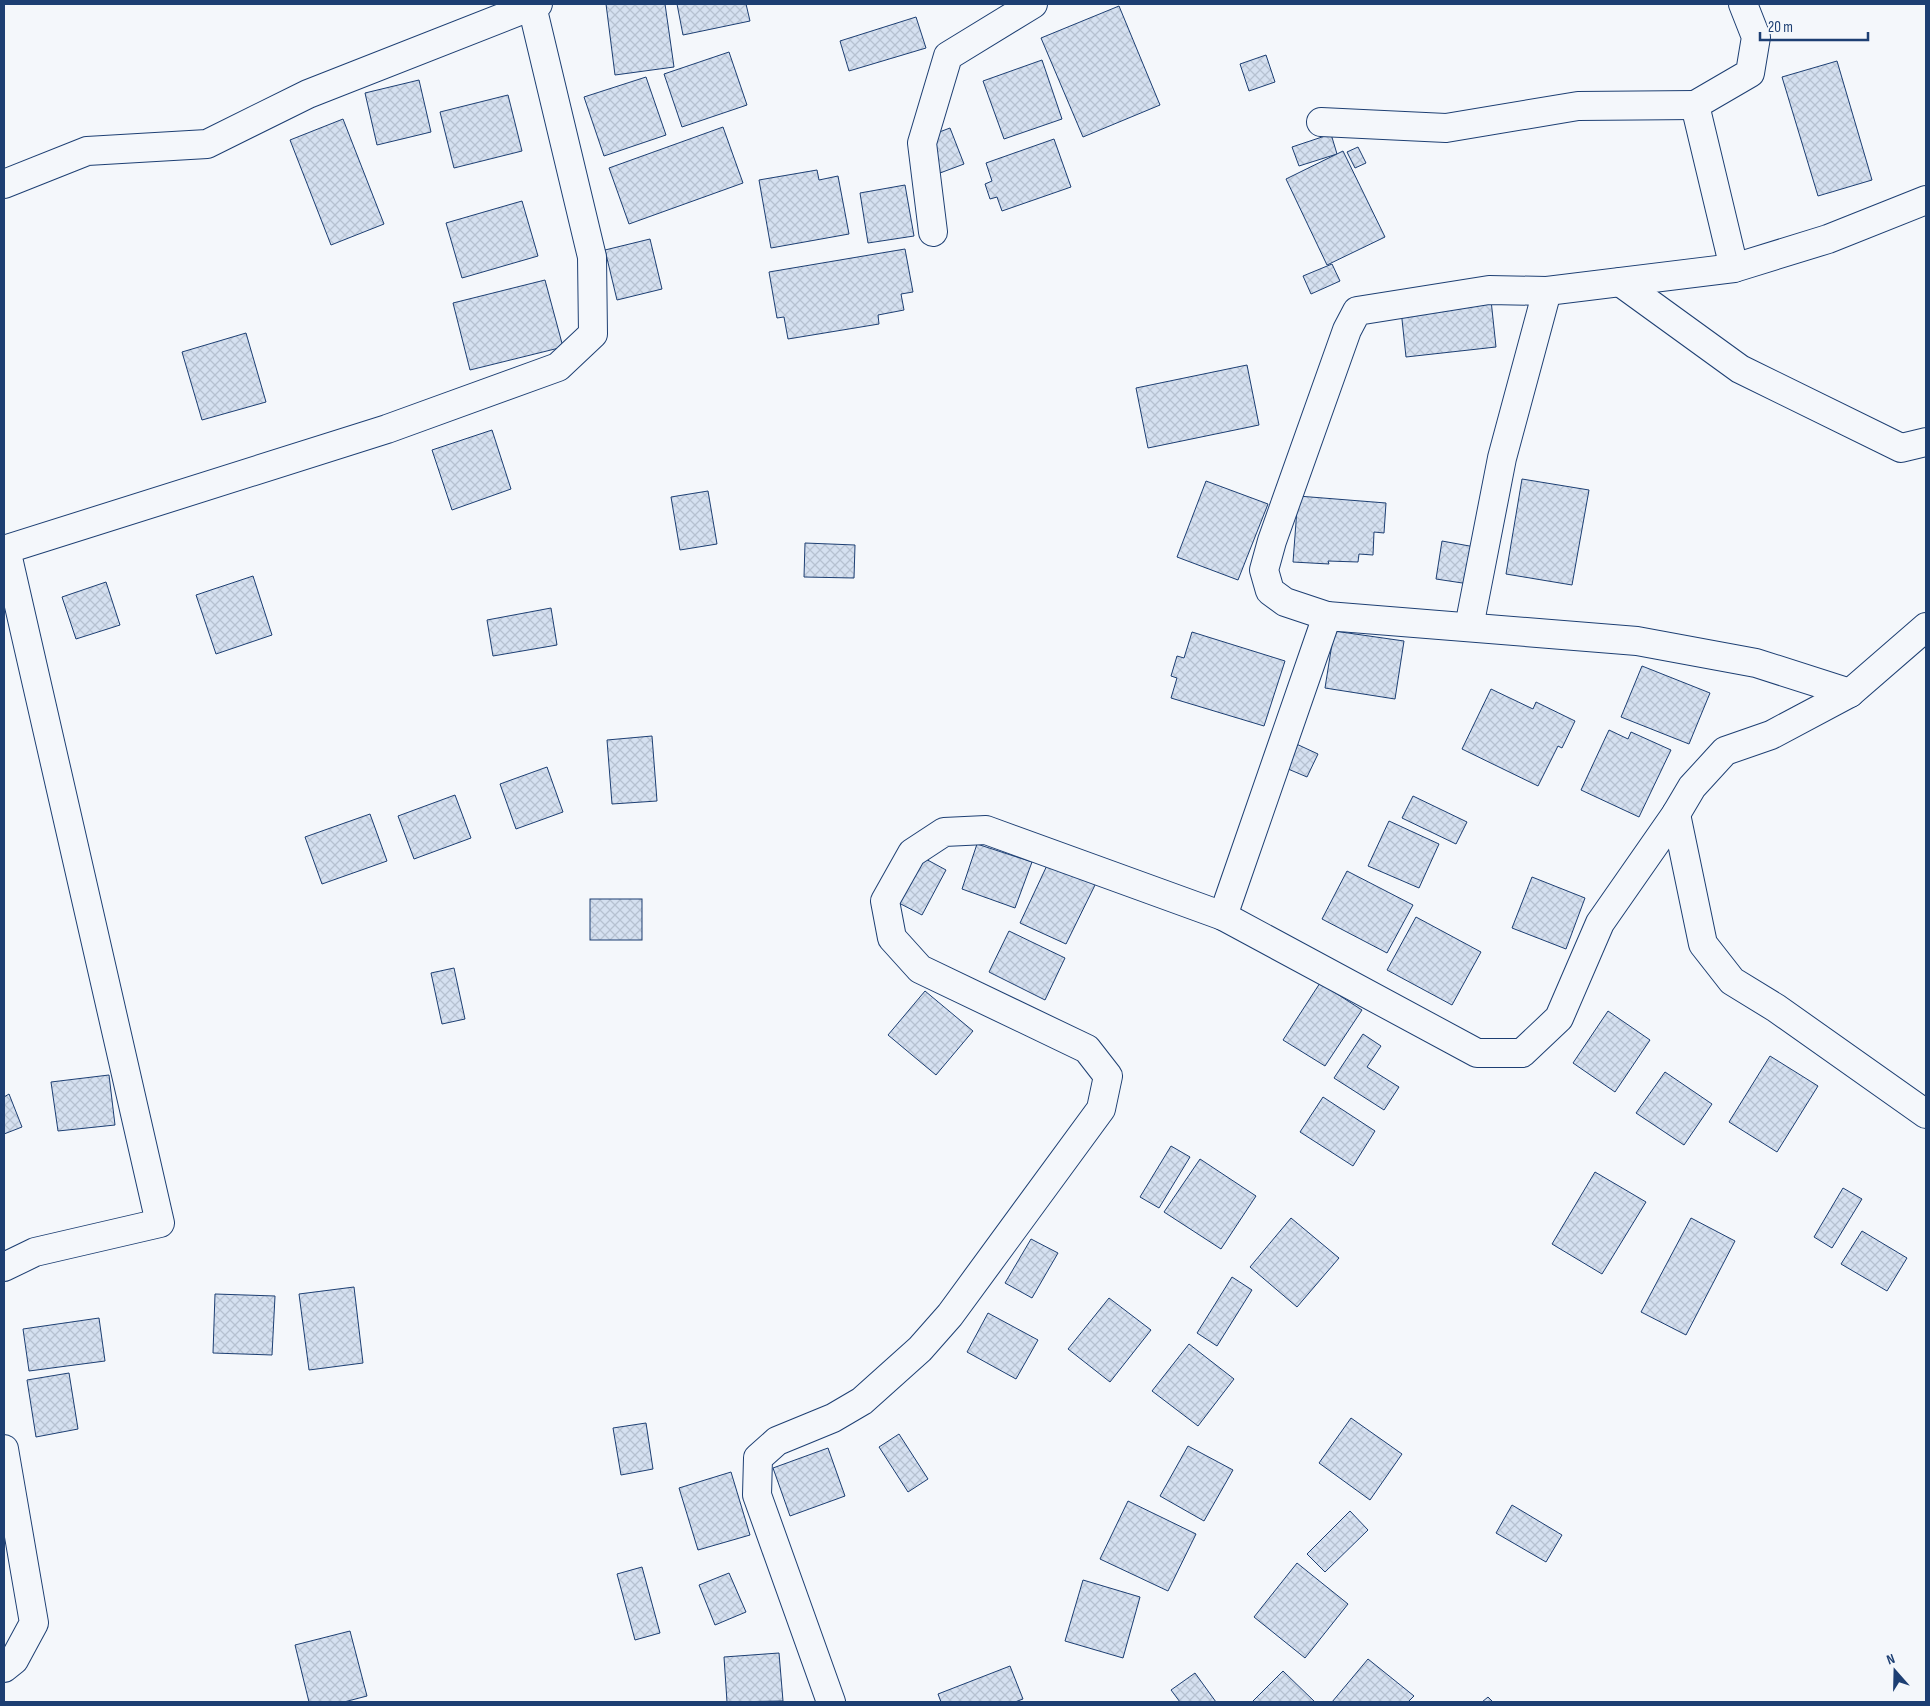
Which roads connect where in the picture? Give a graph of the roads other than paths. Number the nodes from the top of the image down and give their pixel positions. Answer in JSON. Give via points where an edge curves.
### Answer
{"nodes":[{"id":1,"x":533,"y":4,"type":"edge"},
{"id":2,"x":1033,"y":4,"type":"edge"},
{"id":3,"x":1743,"y":4,"type":"edge"},
{"id":4,"x":1695,"y":105,"type":"junction"},
{"id":5,"x":1321,"y":122,"type":"dead end"},
{"id":6,"x":4,"y":184,"type":"edge"},
{"id":7,"x":1926,"y":200,"type":"edge"},
{"id":8,"x":932,"y":232,"type":"dead end"},
{"id":9,"x":1734,"y":268,"type":"junction"},
{"id":10,"x":1620,"y":282,"type":"junction"},
{"id":11,"x":1547,"y":291,"type":"junction"},
{"id":12,"x":1926,"y":442,"type":"edge"},
{"id":13,"x":5,"y":550,"type":"edge"},
{"id":14,"x":1327,"y":616,"type":"junction"},
{"id":15,"x":1469,"y":627,"type":"junction"},
{"id":16,"x":1926,"y":627,"type":"edge"},
{"id":17,"x":1850,"y":692,"type":"junction"},
{"id":18,"x":1676,"y":814,"type":"junction"},
{"id":19,"x":1223,"y":916,"type":"junction"},
{"id":20,"x":1926,"y":1114,"type":"edge"},
{"id":21,"x":4,"y":1267,"type":"edge"},
{"id":22,"x":4,"y":1449,"type":"edge"},
{"id":23,"x":4,"y":1668,"type":"edge"},
{"id":24,"x":831,"y":1702,"type":"edge"}],
"edges":[{"from":1,"to":6,"type":"street","via":[[308,94],[207,144],[87,151]]},
{"from":1,"to":13,"type":"street","via":[[592,257],[593,334],[558,367],[540,374],[387,429]]},
{"from":2,"to":8,"type":"street","via":[[948,56],[922,143]]},
{"from":3,"to":4,"type":"street","via":[[1756,37],[1750,73]]},
{"from":4,"to":5,"type":"street","via":[[1578,106],[1446,128]]},
{"from":4,"to":9,"type":"street"},
{"from":7,"to":9,"type":"street","via":[[1828,239]]},
{"from":9,"to":10,"type":"street"},
{"from":10,"to":11,"type":"street"},
{"from":10,"to":12,"type":"street","via":[[1740,369],[1902,448]]},
{"from":11,"to":14,"type":"street","via":[[1489,290],[1357,311],[1347,330],[1264,570],[1270,590],[1285,602]]},
{"from":11,"to":15,"type":"street","via":[[1502,458]]},
{"from":13,"to":21,"type":"street","via":[[160,1223],[35,1252]]},
{"from":14,"to":15,"type":"street"},
{"from":14,"to":19,"type":"street"},
{"from":15,"to":17,"type":"street","via":[[1638,641],[1756,663]]},
{"from":16,"to":17,"type":"street"},
{"from":17,"to":18,"type":"street","via":[[1771,735],[1725,751],[1692,787]]},
{"from":18,"to":19,"type":"street","via":[[1600,923],[1559,1018],[1522,1053],[1477,1053]]},
{"from":18,"to":20,"type":"street","via":[[1703,944],[1732,981],[1776,1008]]},
{"from":19,"to":24,"type":"street","via":[[986,830],[944,832],[912,853],[885,901],[892,938],[920,969],[1087,1050],[1108,1076],[1101,1109],[950,1316],[920,1349],[862,1401],[833,1418],[777,1441],[758,1458],[757,1495]]},
{"from":22,"to":23,"type":"street","via":[[34,1623],[14,1660]]}]}
